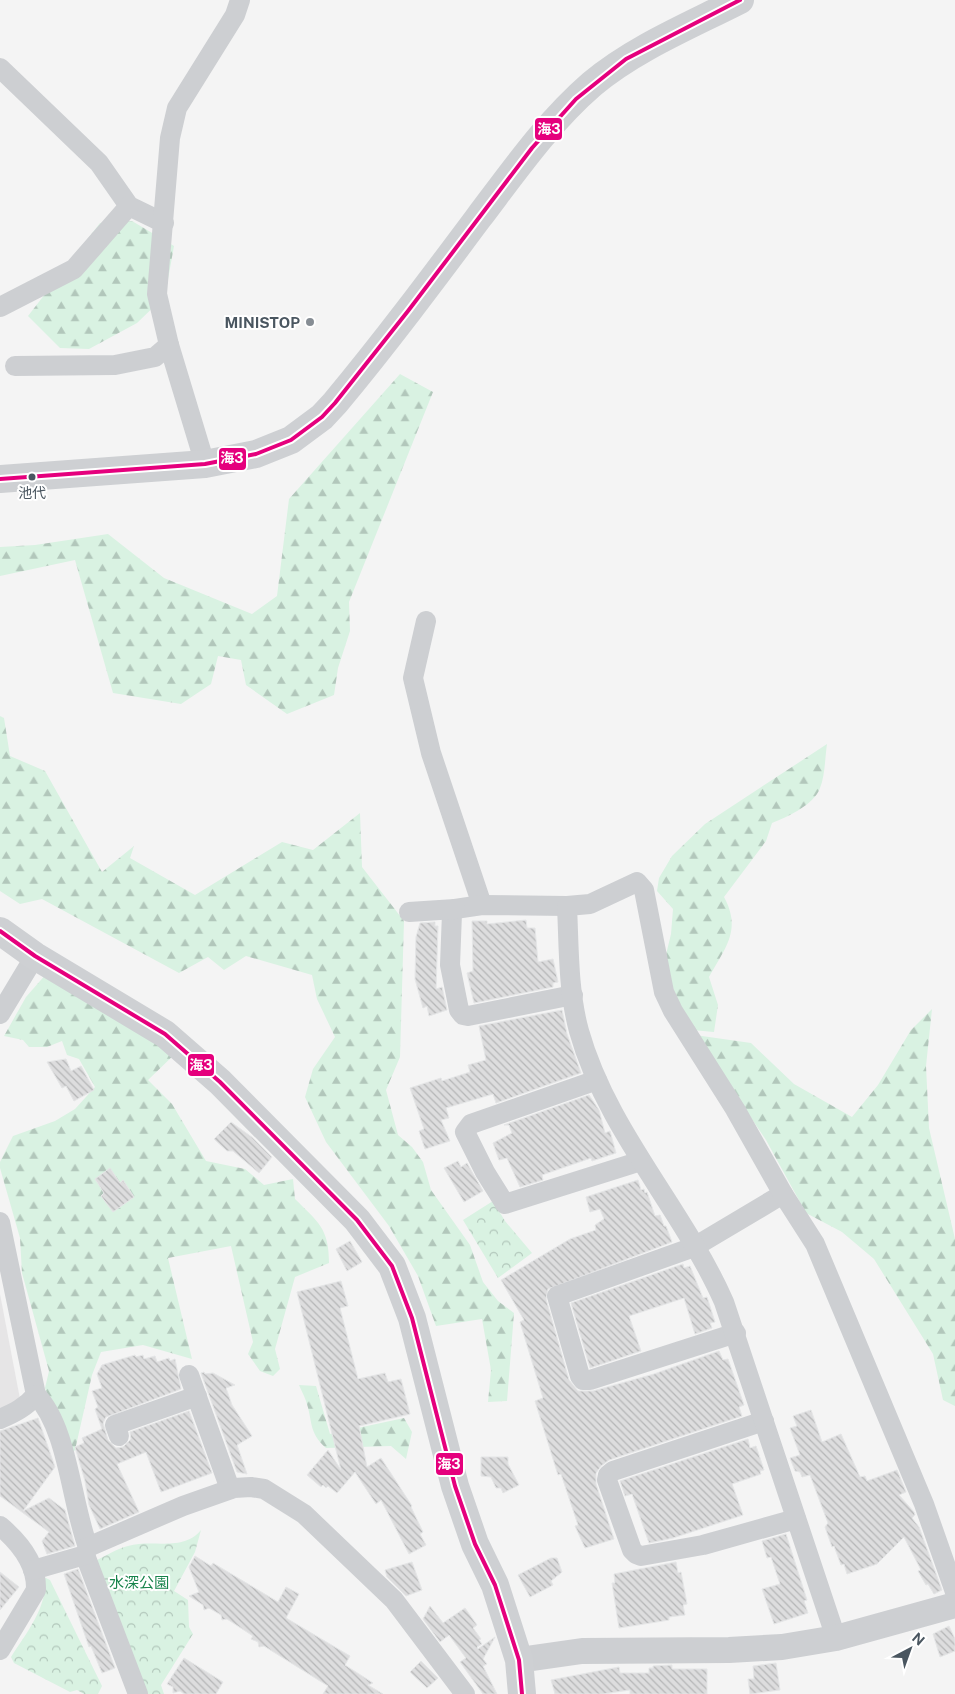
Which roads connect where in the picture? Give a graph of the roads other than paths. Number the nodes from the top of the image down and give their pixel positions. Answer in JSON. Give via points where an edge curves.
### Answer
{"nodes":[{"id":1,"x":240,"y":0,"type":"edge"},
{"id":2,"x":740,"y":0,"type":"edge"},
{"id":3,"x":0,"y":68,"type":"edge"},
{"id":4,"x":129,"y":206,"type":"junction"},
{"id":5,"x":164,"y":223,"type":"junction"},
{"id":6,"x":0,"y":307,"type":"edge"},
{"id":7,"x":170,"y":345,"type":"junction"},
{"id":8,"x":15,"y":366,"type":"dead end"},
{"id":9,"x":205,"y":464,"type":"junction"},
{"id":10,"x":0,"y":479,"type":"edge"},
{"id":11,"x":426,"y":621,"type":"dead end"},
{"id":12,"x":482,"y":905,"type":"junction"},
{"id":13,"x":567,"y":906,"type":"junction"},
{"id":14,"x":455,"y":909,"type":"junction"},
{"id":15,"x":409,"y":912,"type":"dead end"},
{"id":16,"x":0,"y":931,"type":"edge"},
{"id":17,"x":35,"y":956,"type":"junction"},
{"id":18,"x":573,"y":995,"type":"junction"},
{"id":19,"x":0,"y":1014,"type":"edge"},
{"id":20,"x":597,"y":1080,"type":"junction"},
{"id":21,"x":641,"y":1161,"type":"junction"},
{"id":22,"x":783,"y":1194,"type":"junction"},
{"id":23,"x":0,"y":1222,"type":"edge"},
{"id":24,"x":694,"y":1247,"type":"junction"},
{"id":25,"x":736,"y":1333,"type":"junction"},
{"id":26,"x":189,"y":1375,"type":"dead end"},
{"id":27,"x":36,"y":1395,"type":"junction"},
{"id":28,"x":197,"y":1396,"type":"junction"},
{"id":29,"x":0,"y":1419,"type":"edge"},
{"id":30,"x":764,"y":1421,"type":"junction"},
{"id":31,"x":119,"y":1436,"type":"dead end"},
{"id":32,"x":230,"y":1489,"type":"junction"},
{"id":33,"x":796,"y":1519,"type":"junction"},
{"id":34,"x":0,"y":1526,"type":"edge"},
{"id":35,"x":87,"y":1551,"type":"junction"},
{"id":36,"x":33,"y":1570,"type":"junction"},
{"id":37,"x":955,"y":1592,"type":"edge"},
{"id":38,"x":955,"y":1605,"type":"edge"},
{"id":39,"x":836,"y":1638,"type":"junction"},
{"id":40,"x":0,"y":1650,"type":"edge"},
{"id":41,"x":519,"y":1660,"type":"junction"},
{"id":42,"x":138,"y":1694,"type":"edge"},
{"id":43,"x":465,"y":1694,"type":"edge"},
{"id":44,"x":522,"y":1694,"type":"edge"}],
"edges":[{"from":1,"to":5,"type":"street","via":[[177,108],[170,138]]},
{"from":2,"to":9,"type":"main road","via":[[635,55],[610,70],[584,92],[529,152],[384,344],[322,417],[291,440],[274,448]]},
{"from":3,"to":4,"type":"street","via":[[99,163]]},
{"from":4,"to":5,"type":"street"},
{"from":4,"to":6,"type":"street","via":[[74,269]]},
{"from":5,"to":7,"type":"street","via":[[157,294]]},
{"from":7,"to":8,"type":"street","via":[[155,357],[115,365]]},
{"from":7,"to":9,"type":"street"},
{"from":9,"to":10,"type":"main road"},
{"from":11,"to":12,"type":"street","via":[[413,678],[431,753]]},
{"from":12,"to":13,"type":"street"},
{"from":12,"to":14,"type":"street"},
{"from":13,"to":18,"type":"street"},
{"from":13,"to":22,"type":"street","via":[[590,904],[637,882],[644,890],[664,992]]},
{"from":14,"to":15,"type":"street"},
{"from":14,"to":18,"type":"street","via":[[452,913],[450,965],[459,1010],[463,1015]]},
{"from":16,"to":17,"type":"main road"},
{"from":17,"to":19,"type":"street"},
{"from":17,"to":41,"type":"main road","via":[[165,1034],[220,1082],[357,1220],[392,1266],[412,1318],[455,1486],[475,1544],[496,1585]]},
{"from":18,"to":20,"type":"street","via":[[579,1030]]},
{"from":20,"to":21,"type":"street"},
{"from":20,"to":21,"type":"street","via":[[471,1124],[465,1132],[485,1172],[505,1204]]},
{"from":21,"to":24,"type":"street"},
{"from":22,"to":24,"type":"street"},
{"from":22,"to":37,"type":"street","via":[[815,1244],[924,1504]]},
{"from":23,"to":27,"type":"street"},
{"from":24,"to":25,"type":"street","via":[[716,1282]]},
{"from":24,"to":25,"type":"street","via":[[558,1296],[580,1376],[590,1380]]},
{"from":25,"to":30,"type":"street"},
{"from":26,"to":28,"type":"street"},
{"from":27,"to":29,"type":"street","via":[[29,1403]]},
{"from":27,"to":35,"type":"street","via":[[46,1406],[61,1442]]},
{"from":28,"to":31,"type":"street","via":[[129,1412],[115,1425]]},
{"from":28,"to":32,"type":"street"},
{"from":30,"to":33,"type":"street"},
{"from":30,"to":33,"type":"street","via":[[613,1472],[608,1475],[608,1480],[632,1550],[641,1556],[703,1545]]},
{"from":32,"to":35,"type":"street","via":[[183,1506]]},
{"from":32,"to":43,"type":"street","via":[[264,1489],[310,1519],[394,1600]]},
{"from":33,"to":39,"type":"street"},
{"from":34,"to":36,"type":"street","via":[[19,1543]]},
{"from":35,"to":36,"type":"street"},
{"from":35,"to":42,"type":"street"},
{"from":36,"to":40,"type":"street","via":[[36,1590]]},
{"from":38,"to":39,"type":"street"},
{"from":39,"to":41,"type":"street","via":[[782,1647],[582,1651]]},
{"from":41,"to":44,"type":"main road"}]}
